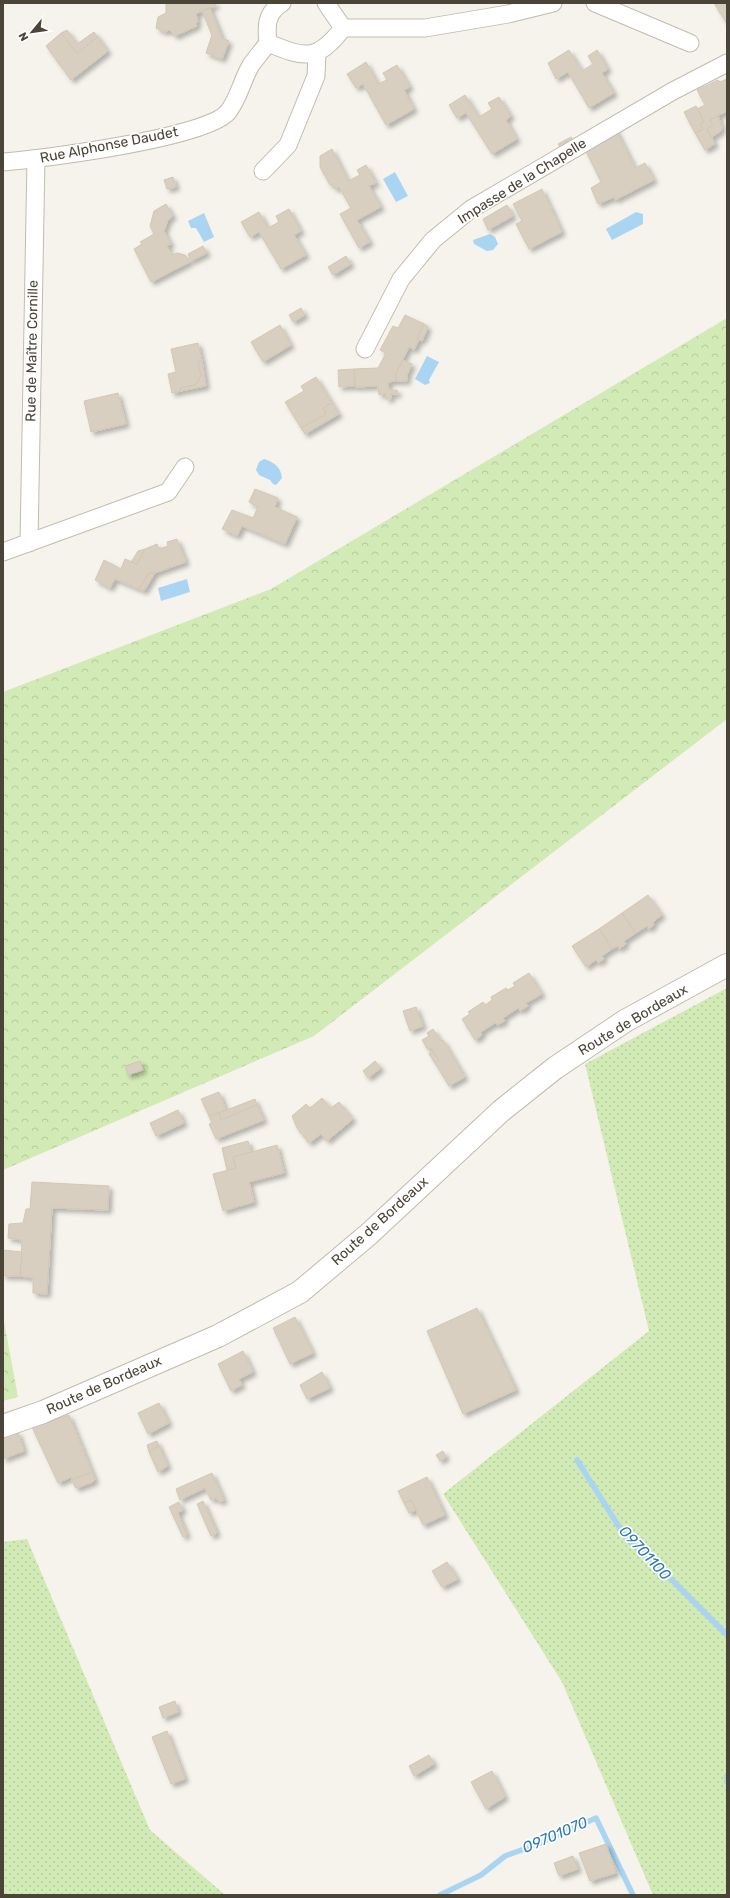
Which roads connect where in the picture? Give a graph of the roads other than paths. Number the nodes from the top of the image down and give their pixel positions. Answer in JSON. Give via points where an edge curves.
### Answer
{"nodes":[{"id":1,"x":282,"y":3,"type":"edge"},
{"id":2,"x":326,"y":3,"type":"edge"},
{"id":3,"x":553,"y":3,"type":"edge"},
{"id":4,"x":595,"y":3,"type":"edge"},
{"id":5,"x":343,"y":28,"type":"junction"},
{"id":6,"x":690,"y":43,"type":"dead end"},
{"id":7,"x":268,"y":44,"type":"junction"},
{"id":8,"x":317,"y":54,"type":"junction"},
{"id":9,"x":727,"y":63,"type":"edge"},
{"id":10,"x":36,"y":159,"type":"junction"},
{"id":11,"x":3,"y":162,"type":"edge"},
{"id":12,"x":263,"y":171,"type":"dead end"},
{"id":13,"x":365,"y":349,"type":"dead end"},
{"id":14,"x":185,"y":467,"type":"dead end"},
{"id":15,"x":29,"y":543,"type":"junction"},
{"id":16,"x":3,"y":552,"type":"edge"},
{"id":17,"x":727,"y":966,"type":"edge"},
{"id":18,"x":3,"y":1426,"type":"edge"}],
"edges":[{"from":1,"to":7,"type":"street","via":[[274,8],[266,26]]},
{"from":2,"to":5,"type":"street"},
{"from":3,"to":5,"type":"street","via":[[508,14],[425,28]]},
{"from":4,"to":6,"type":"street"},
{"from":5,"to":8,"type":"street","via":[[332,42]]},
{"from":7,"to":8,"type":"street","via":[[295,54]]},
{"from":7,"to":10,"type":"street","name":"Rue Alphonse Daudet","via":[[251,66],[227,113],[202,127],[130,144]]},
{"from":8,"to":12,"type":"street","via":[[316,76],[288,145]]},
{"from":9,"to":13,"type":"street","name":"Impasse de la Chapelle","via":[[673,91],[471,209],[433,240],[401,279]]},
{"from":10,"to":11,"type":"street","name":"Rue Alphonse Daudet"},
{"from":10,"to":15,"type":"street","name":"Rue de Maître Cornille"},
{"from":14,"to":15,"type":"street","via":[[168,492]]},
{"from":15,"to":16,"type":"street"},
{"from":17,"to":18,"type":"street","name":"Route de Bordeaux","via":[[625,1022],[555,1068],[501,1111],[369,1234],[300,1292],[218,1336],[43,1412]]}]}
